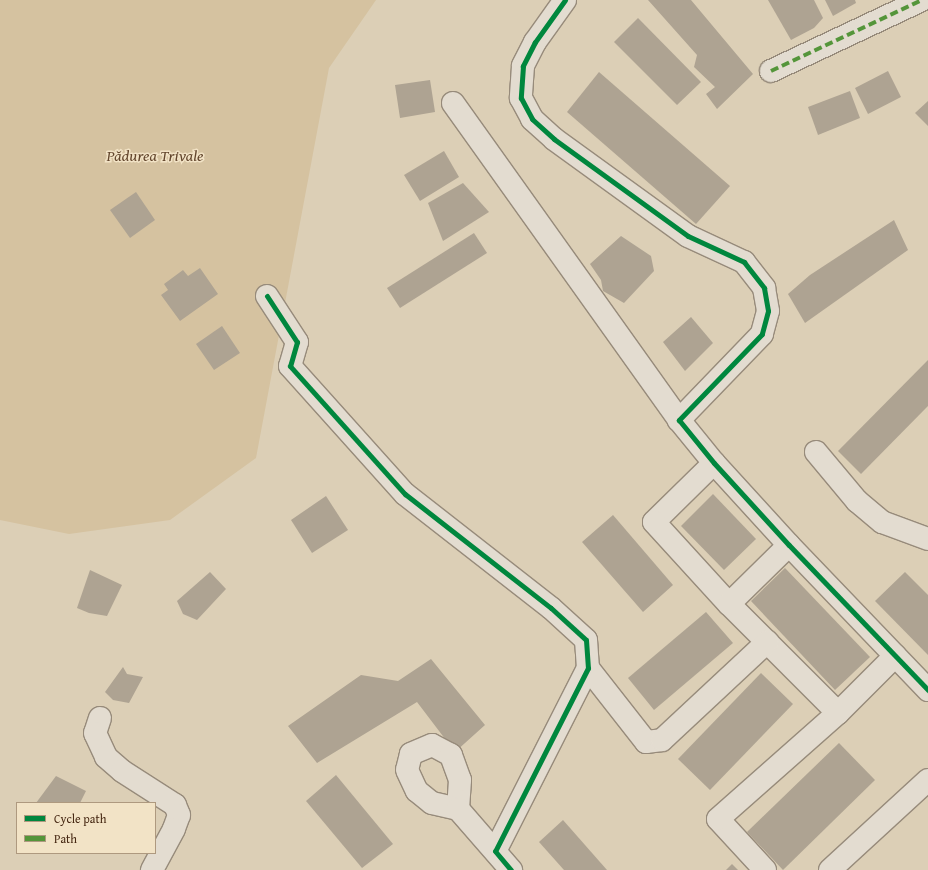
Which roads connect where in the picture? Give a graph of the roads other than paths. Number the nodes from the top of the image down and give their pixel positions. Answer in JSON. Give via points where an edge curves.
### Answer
{"nodes":[{"id":1,"x":565,"y":0,"type":"edge"},
{"id":2,"x":922,"y":0,"type":"edge"},
{"id":3,"x":771,"y":71,"type":"dead end"},
{"id":4,"x":453,"y":104,"type":"dead end"},
{"id":5,"x":267,"y":296,"type":"dead end"},
{"id":6,"x":679,"y":420,"type":"junction"},
{"id":7,"x":816,"y":452,"type":"dead end"},
{"id":8,"x":714,"y":463,"type":"junction"},
{"id":9,"x":928,"y":539,"type":"edge"},
{"id":10,"x":789,"y":545,"type":"junction"},
{"id":11,"x":728,"y":604,"type":"junction"},
{"id":12,"x":767,"y":642,"type":"junction"},
{"id":13,"x":895,"y":656,"type":"junction"},
{"id":14,"x":588,"y":668,"type":"junction"},
{"id":15,"x":928,"y":690,"type":"edge"},
{"id":16,"x":838,"y":713,"type":"junction"},
{"id":17,"x":100,"y":718,"type":"dead end"},
{"id":18,"x":928,"y":780,"type":"edge"},
{"id":19,"x":458,"y":809,"type":"dead end"},
{"id":20,"x":495,"y":852,"type":"junction"},
{"id":21,"x":152,"y":870,"type":"edge"},
{"id":22,"x":511,"y":870,"type":"edge"},
{"id":23,"x":764,"y":870,"type":"edge"},
{"id":24,"x":830,"y":870,"type":"edge"}],
"edges":[{"from":1,"to":6,"type":"street","via":[[535,42],[523,66],[522,98],[532,119],[554,139],[688,236],[744,262],[764,288],[768,311],[762,334]]},
{"from":2,"to":3,"type":"street"},
{"from":4,"to":6,"type":"street"},
{"from":5,"to":14,"type":"street","via":[[297,342],[290,366],[405,494],[551,608],[586,640]]},
{"from":6,"to":8,"type":"street"},
{"from":7,"to":9,"type":"street","via":[[857,501],[882,522]]},
{"from":8,"to":10,"type":"street"},
{"from":8,"to":11,"type":"street","via":[[654,522]]},
{"from":10,"to":11,"type":"street"},
{"from":10,"to":13,"type":"street"},
{"from":11,"to":12,"type":"street"},
{"from":12,"to":14,"type":"street","via":[[662,740],[646,742]]},
{"from":12,"to":16,"type":"street"},
{"from":13,"to":15,"type":"street"},
{"from":13,"to":16,"type":"street"},
{"from":14,"to":20,"type":"street"},
{"from":16,"to":23,"type":"street","via":[[718,819]]},
{"from":17,"to":21,"type":"street","via":[[95,733],[106,757],[122,771],[175,805],[179,815]]},
{"from":18,"to":24,"type":"street"},
{"from":19,"to":20,"type":"street"},
{"from":20,"to":22,"type":"street"}]}
